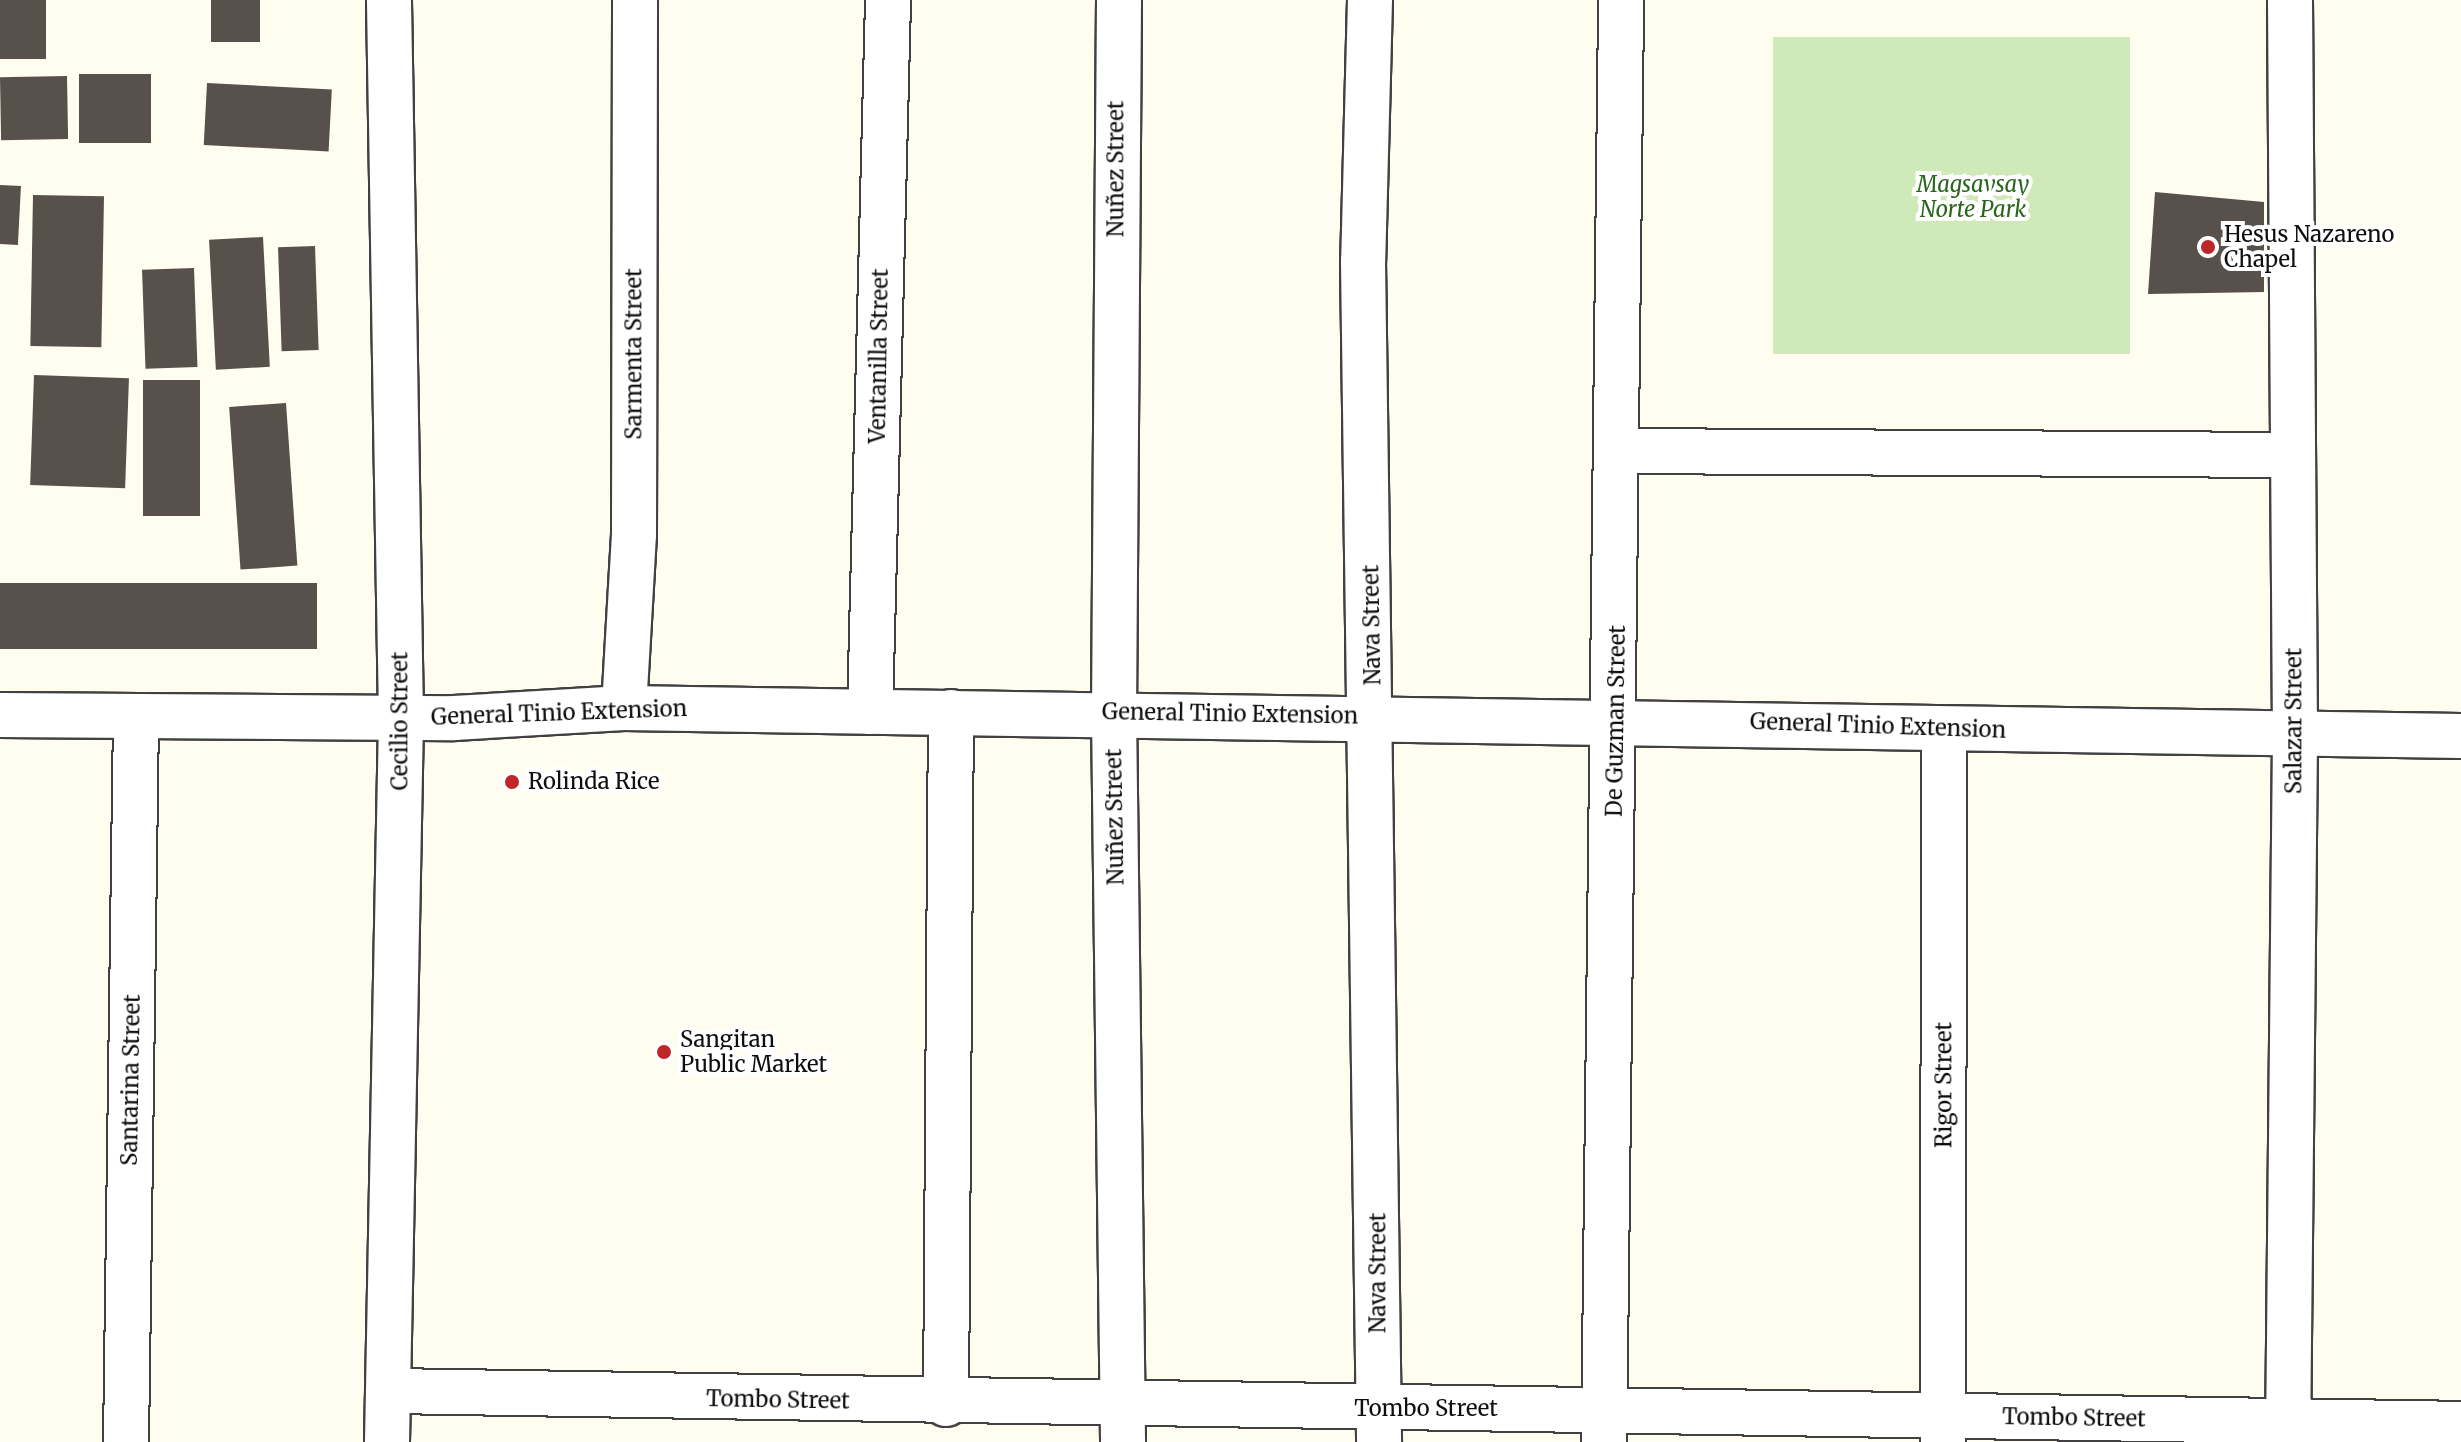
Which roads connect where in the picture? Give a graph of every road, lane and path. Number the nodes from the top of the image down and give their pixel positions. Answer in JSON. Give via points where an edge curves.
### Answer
{"nodes":[{"id":1,"x":389,"y":0,"type":"edge"},
{"id":2,"x":635,"y":0,"type":"edge"},
{"id":3,"x":888,"y":0,"type":"edge"},
{"id":4,"x":1119,"y":0,"type":"edge"},
{"id":5,"x":1370,"y":0,"type":"edge"},
{"id":6,"x":1621,"y":0,"type":"edge"},
{"id":7,"x":2290,"y":0,"type":"edge"},
{"id":8,"x":1619,"y":451,"type":"junction"},
{"id":9,"x":2293,"y":455,"type":"junction"},
{"id":10,"x":624,"y":708,"type":"junction"},
{"id":11,"x":870,"y":712,"type":"junction"},
{"id":12,"x":951,"y":712,"type":"junction"},
{"id":13,"x":1114,"y":712,"type":"junction"},
{"id":14,"x":0,"y":715,"type":"edge"},
{"id":15,"x":1374,"y":716,"type":"junction"},
{"id":16,"x":136,"y":717,"type":"junction"},
{"id":17,"x":401,"y":718,"type":"junction"},
{"id":18,"x":1617,"y":718,"type":"junction"},
{"id":19,"x":1944,"y":729,"type":"junction"},
{"id":20,"x":2295,"y":735,"type":"junction"},
{"id":21,"x":2461,"y":736,"type":"edge"},
{"id":22,"x":390,"y":1391,"type":"junction"},
{"id":23,"x":946,"y":1404,"type":"junction"},
{"id":24,"x":1123,"y":1424,"type":"edge"},
{"id":25,"x":2461,"y":1424,"type":"edge"},
{"id":26,"x":1379,"y":1426,"type":"edge"},
{"id":27,"x":1605,"y":1426,"type":"edge"},
{"id":28,"x":1944,"y":1428,"type":"edge"},
{"id":29,"x":2288,"y":1432,"type":"edge"},
{"id":30,"x":126,"y":1442,"type":"edge"},
{"id":31,"x":387,"y":1442,"type":"edge"}],
"edges":[{"from":1,"to":17,"type":"street","name":"Cecilio Street"},
{"from":2,"to":10,"type":"street","name":"Sarmenta Street","via":[[634,534]]},
{"from":3,"to":11,"type":"street","name":"Ventanilla Street"},
{"from":4,"to":13,"type":"street","name":"Nuñez Street"},
{"from":5,"to":15,"type":"street","name":"Nava Street","via":[[1363,261]]},
{"from":6,"to":8,"type":"street","name":"De Guzman Street"},
{"from":7,"to":9,"type":"street","name":"Salazar Street"},
{"from":8,"to":9,"type":"street"},
{"from":8,"to":18,"type":"street","name":"De Guzman Street"},
{"from":9,"to":20,"type":"street","name":"Salazar Street"},
{"from":10,"to":11,"type":"street","name":"General Tinio Extension"},
{"from":10,"to":17,"type":"street","name":"General Tinio Extension"},
{"from":11,"to":12,"type":"street","name":"General Tinio Extension"},
{"from":12,"to":13,"type":"street","name":"General Tinio Extension"},
{"from":12,"to":23,"type":"street"},
{"from":13,"to":15,"type":"street","name":"General Tinio Extension"},
{"from":13,"to":24,"type":"street","name":"Nuñez Street"},
{"from":14,"to":16,"type":"street","name":"General Tinio Extension"},
{"from":15,"to":18,"type":"street","name":"General Tinio Extension"},
{"from":15,"to":26,"type":"street","name":"Nava Street"},
{"from":16,"to":17,"type":"street","name":"General Tinio Extension"},
{"from":16,"to":30,"type":"street","name":"Santarina Street"},
{"from":17,"to":22,"type":"street","name":"Cecilio Street"},
{"from":18,"to":19,"type":"street","name":"General Tinio Extension"},
{"from":18,"to":27,"type":"street","name":"De Guzman Street"},
{"from":19,"to":20,"type":"street","name":"General Tinio Extension"},
{"from":19,"to":28,"type":"street","name":"Rigor Street"},
{"from":20,"to":21,"type":"street","name":"General Tinio Extension"},
{"from":20,"to":29,"type":"street","name":"Salazar Street"},
{"from":22,"to":23,"type":"street","name":"Tombo Street"},
{"from":22,"to":31,"type":"street","name":"Cecilio Street"},
{"from":23,"to":24,"type":"street","name":"Tombo Street"},
{"from":24,"to":26,"type":"street","name":"Tombo Street"},
{"from":25,"to":29,"type":"street","name":"Tombo Street"},
{"from":26,"to":27,"type":"street","name":"Tombo Street"},
{"from":27,"to":28,"type":"street","name":"Tombo Street"},
{"from":28,"to":29,"type":"street","name":"Tombo Street"}]}
